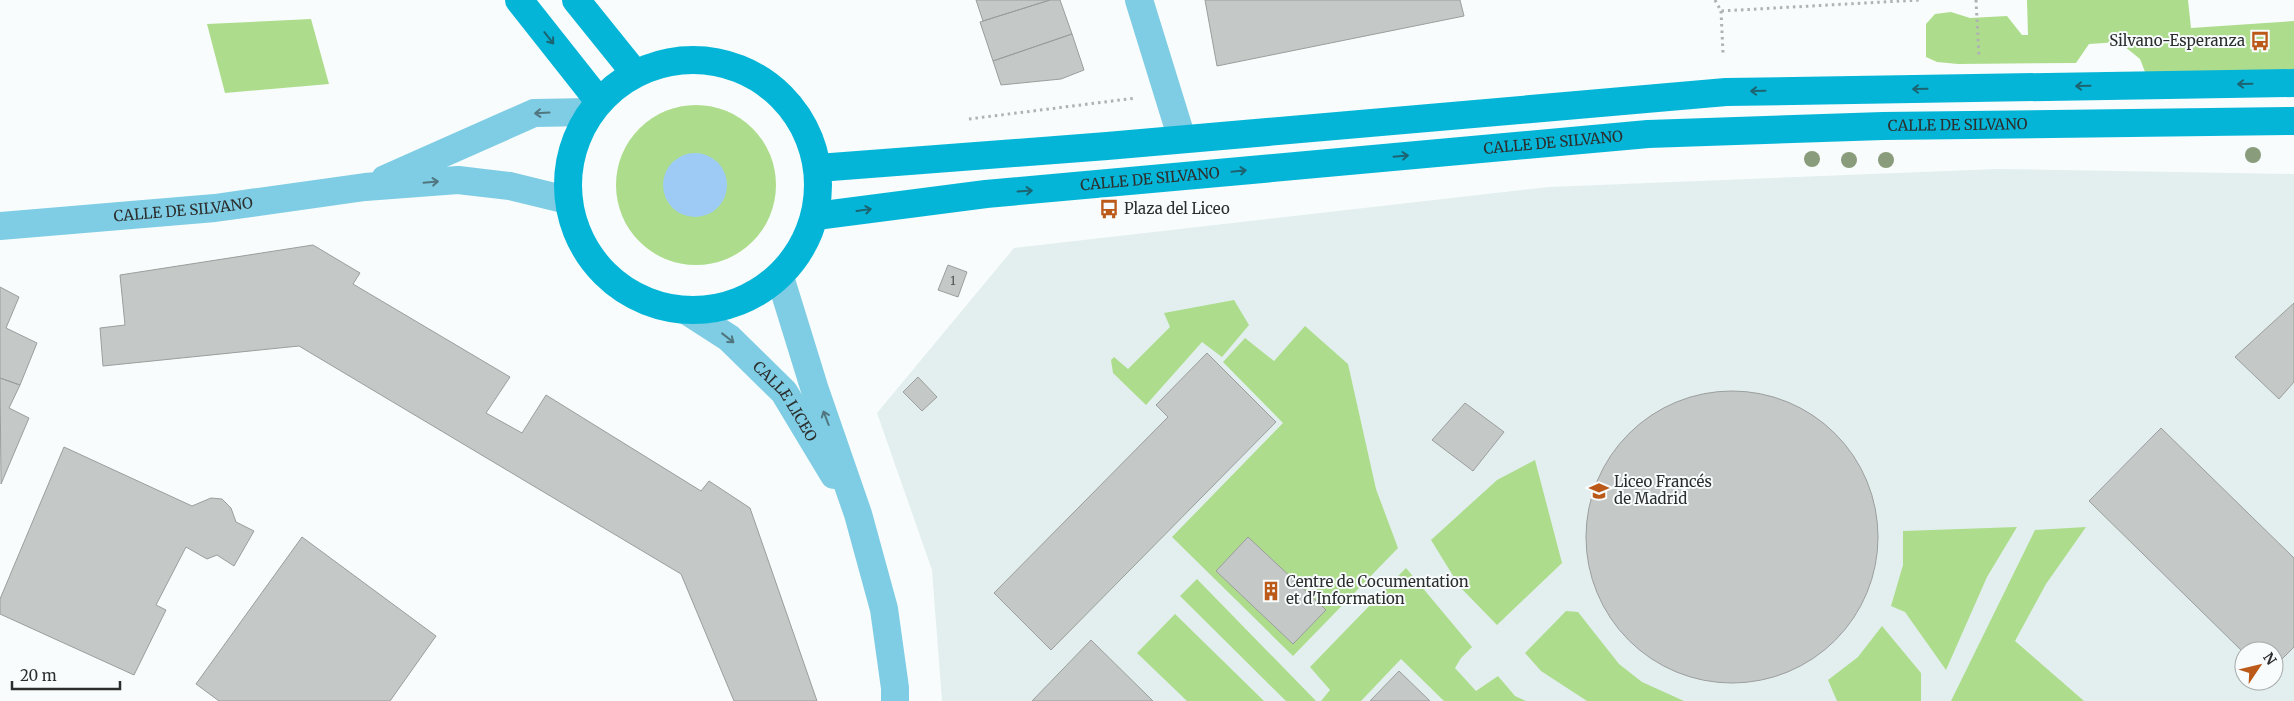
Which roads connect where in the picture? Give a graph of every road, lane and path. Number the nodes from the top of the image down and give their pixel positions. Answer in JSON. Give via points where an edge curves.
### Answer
{"nodes":[{"id":1,"x":519,"y":0,"type":"edge"},
{"id":2,"x":576,"y":0,"type":"edge"},
{"id":3,"x":1139,"y":0,"type":"edge"},
{"id":4,"x":1715,"y":0,"type":"edge"},
{"id":5,"x":1919,"y":0,"type":"edge"},
{"id":6,"x":1976,"y":0,"type":"edge"},
{"id":7,"x":1721,"y":11,"type":"junction"},
{"id":8,"x":1723,"y":53,"type":"dead end"},
{"id":9,"x":634,"y":72,"type":"junction"},
{"id":10,"x":2294,"y":83,"type":"edge"},
{"id":11,"x":1981,"y":88,"type":"junction"},
{"id":12,"x":1169,"y":94,"type":"junction"},
{"id":13,"x":594,"y":106,"type":"junction"},
{"id":14,"x":969,"y":119,"type":"dead end"},
{"id":15,"x":2294,"y":121,"type":"edge"},
{"id":16,"x":1182,"y":140,"type":"junction"},
{"id":17,"x":818,"y":168,"type":"junction"},
{"id":18,"x":365,"y":188,"type":"junction"},
{"id":19,"x":568,"y":200,"type":"junction"},
{"id":20,"x":816,"y":216,"type":"junction"},
{"id":21,"x":0,"y":226,"type":"edge"},
{"id":22,"x":780,"y":277,"type":"junction"},
{"id":23,"x":688,"y":311,"type":"junction"},
{"id":24,"x":858,"y":514,"type":"junction"},
{"id":25,"x":895,"y":701,"type":"edge"}],
"edges":[{"from":1,"to":13,"type":"street","one_way":true},
{"from":2,"to":9,"type":"street"},
{"from":3,"to":12,"type":"street"},
{"from":4,"to":7,"type":"path"},
{"from":5,"to":7,"type":"path"},
{"from":6,"to":11,"type":"path"},
{"from":7,"to":8,"type":"path"},
{"from":9,"to":13,"type":"street"},
{"from":9,"to":17,"type":"street","via":[[680,58],[729,63],[772,85],[803,122]]},
{"from":10,"to":11,"type":"street","one_way":true},
{"from":11,"to":16,"type":"street","one_way":true,"via":[[1726,92]]},
{"from":12,"to":14,"type":"path"},
{"from":12,"to":16,"type":"street"},
{"from":13,"to":18,"type":"street","name":"CALLE DE SILVANO","one_way":true,"via":[[534,113]]},
{"from":13,"to":19,"type":"street","via":[[572,146],[567,171]]},
{"from":20,"to":15,"type":"street","name":"CALLE DE SILVANO","one_way":true,"via":[[986,194],[1648,134],[1883,126]]},
{"from":16,"to":17,"type":"street"},
{"from":17,"to":20,"type":"street"},
{"from":18,"to":19,"type":"street","name":"CALLE DE SILVANO","one_way":true,"via":[[458,180],[510,186]]},
{"from":18,"to":21,"type":"street","name":"CALLE DE SILVANO","via":[[215,208]]},
{"from":19,"to":23,"type":"street","via":[[571,219],[582,244],[609,279],[645,302]]},
{"from":20,"to":22,"type":"street","via":[[804,246]]},
{"from":22,"to":23,"type":"street","via":[[730,306]]},
{"from":24,"to":22,"type":"street","name":"CALLE LICEO","one_way":true},
{"from":23,"to":24,"type":"street","name":"CALLE LICEO","one_way":true,"via":[[729,338],[784,392]]},
{"from":24,"to":25,"type":"street","name":"CALLE LICEO","via":[[884,609]]}]}
